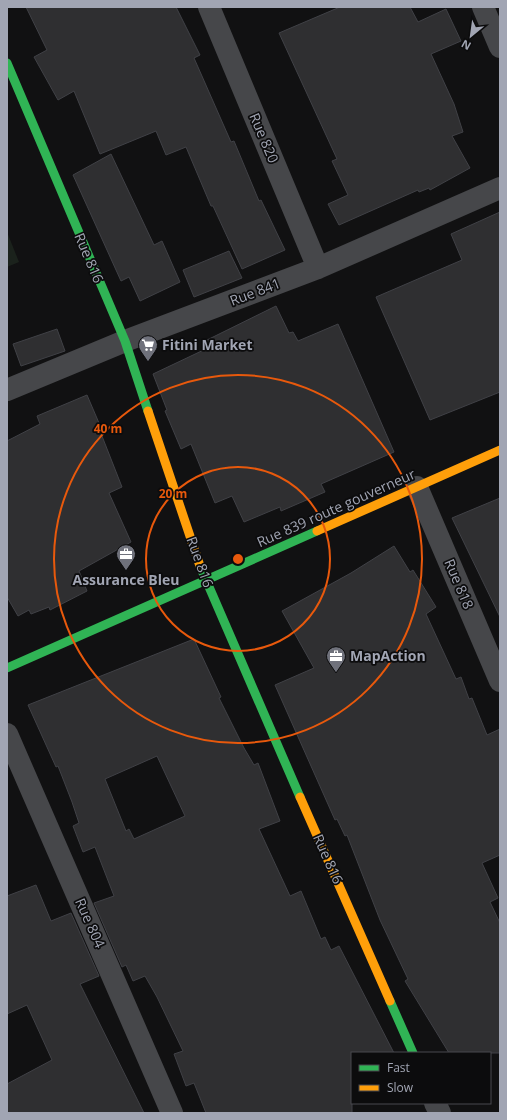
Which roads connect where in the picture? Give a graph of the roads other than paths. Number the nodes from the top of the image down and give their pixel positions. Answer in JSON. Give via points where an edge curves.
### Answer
{"nodes":[{"id":1,"x":209,"y":7,"type":"edge"},
{"id":2,"x":483,"y":7,"type":"edge"},
{"id":3,"x":500,"y":47,"type":"edge"},
{"id":4,"x":7,"y":63,"type":"edge"},
{"id":5,"x":500,"y":188,"type":"edge"},
{"id":6,"x":318,"y":268,"type":"junction"},
{"id":7,"x":125,"y":341,"type":"junction"},
{"id":8,"x":7,"y":390,"type":"edge"},
{"id":9,"x":500,"y":450,"type":"edge"},
{"id":10,"x":417,"y":487,"type":"junction"},
{"id":11,"x":205,"y":580,"type":"junction"},
{"id":12,"x":7,"y":668,"type":"edge"},
{"id":13,"x":500,"y":681,"type":"edge"},
{"id":14,"x":7,"y":734,"type":"edge"},
{"id":15,"x":413,"y":1052,"type":"edge"},
{"id":16,"x":436,"y":1104,"type":"edge"},
{"id":17,"x":172,"y":1113,"type":"edge"},
{"id":18,"x":440,"y":1113,"type":"edge"}],
"edges":[{"from":1,"to":6,"type":"street","name":"Rue 820"},
{"from":2,"to":3,"type":"street"},
{"from":4,"to":7,"type":"street","name":"Rue 816"},
{"from":5,"to":6,"type":"street","name":"Rue 841"},
{"from":6,"to":7,"type":"street","name":"Rue 841"},
{"from":7,"to":8,"type":"street","name":"Rue 841"},
{"from":7,"to":11,"type":"street","name":"Rue 816"},
{"from":9,"to":10,"type":"street","name":"Rue 839 route gouverneur"},
{"from":10,"to":11,"type":"street","name":"Rue 839 route gouverneur"},
{"from":10,"to":13,"type":"street","name":"Rue 818"},
{"from":11,"to":12,"type":"street","name":"Rue 839 route gouverneur"},
{"from":11,"to":15,"type":"street","name":"Rue 816"},
{"from":14,"to":17,"type":"street","name":"Rue 804"},
{"from":16,"to":18,"type":"street"}]}
